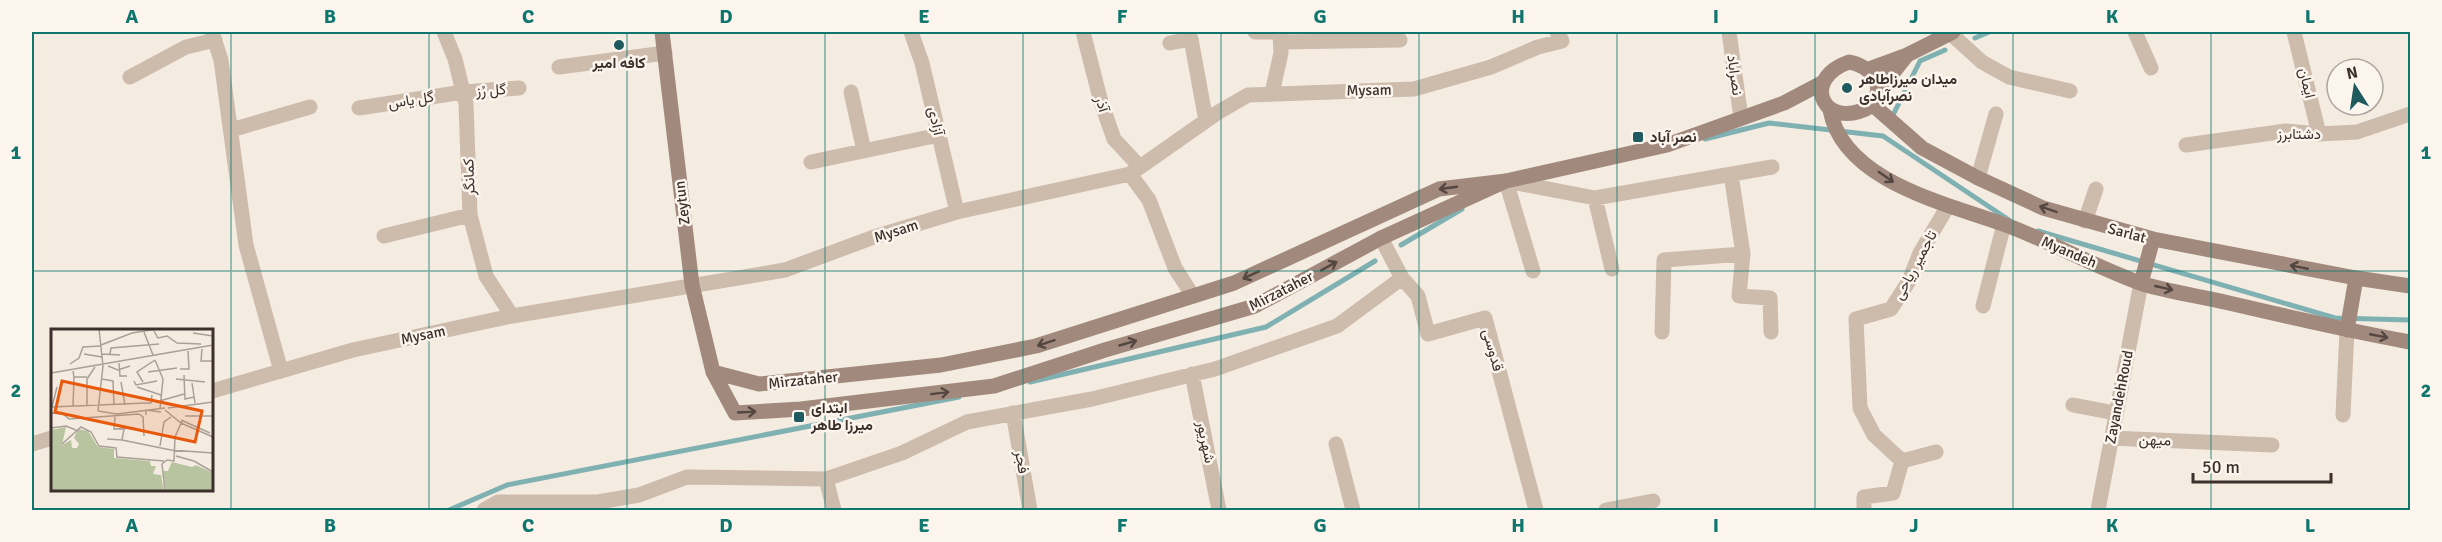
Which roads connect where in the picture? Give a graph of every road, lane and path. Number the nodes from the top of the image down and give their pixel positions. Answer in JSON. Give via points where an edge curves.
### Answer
{"nodes":[{"id":1,"x":444,"y":32,"type":"edge"},
{"id":2,"x":662,"y":32,"type":"edge"},
{"id":3,"x":911,"y":32,"type":"edge"},
{"id":4,"x":1083,"y":32,"type":"edge"},
{"id":5,"x":1255,"y":32,"type":"edge"},
{"id":6,"x":1729,"y":32,"type":"edge"},
{"id":7,"x":1951,"y":32,"type":"edge"},
{"id":8,"x":2135,"y":32,"type":"edge"},
{"id":9,"x":2294,"y":32,"type":"edge"},
{"id":10,"x":1280,"y":35,"type":"edge"},
{"id":11,"x":213,"y":36,"type":"edge"},
{"id":12,"x":1560,"y":36,"type":"edge"},
{"id":13,"x":1400,"y":40,"type":"dead end"},
{"id":14,"x":1170,"y":43,"type":"dead end"},
{"id":15,"x":665,"y":53,"type":"junction"},
{"id":16,"x":1907,"y":55,"type":"junction"},
{"id":17,"x":559,"y":67,"type":"dead end"},
{"id":18,"x":2151,"y":68,"type":"dead end"},
{"id":19,"x":1869,"y":69,"type":"junction"},
{"id":20,"x":130,"y":77,"type":"dead end"},
{"id":21,"x":1822,"y":82,"type":"junction"},
{"id":22,"x":519,"y":88,"type":"dead end"},
{"id":23,"x":2070,"y":91,"type":"dead end"},
{"id":24,"x":463,"y":92,"type":"junction"},
{"id":25,"x":851,"y":92,"type":"dead end"},
{"id":26,"x":1272,"y":93,"type":"junction"},
{"id":27,"x":1875,"y":99,"type":"junction"},
{"id":28,"x":1784,"y":103,"type":"junction"},
{"id":29,"x":1826,"y":104,"type":"junction"},
{"id":30,"x":310,"y":107,"type":"dead end"},
{"id":31,"x":359,"y":108,"type":"dead end"},
{"id":32,"x":1996,"y":114,"type":"dead end"},
{"id":33,"x":2410,"y":114,"type":"edge"},
{"id":34,"x":1741,"y":118,"type":"junction"},
{"id":35,"x":1206,"y":120,"type":"junction"},
{"id":36,"x":231,"y":130,"type":"junction"},
{"id":37,"x":2319,"y":134,"type":"junction"},
{"id":38,"x":939,"y":135,"type":"junction"},
{"id":39,"x":2186,"y":145,"type":"dead end"},
{"id":40,"x":864,"y":151,"type":"junction"},
{"id":41,"x":811,"y":162,"type":"dead end"},
{"id":42,"x":1772,"y":167,"type":"dead end"},
{"id":43,"x":1135,"y":170,"type":"junction"},
{"id":44,"x":1731,"y":174,"type":"junction"},
{"id":45,"x":1978,"y":178,"type":"junction"},
{"id":46,"x":1506,"y":181,"type":"junction"},
{"id":47,"x":2096,"y":189,"type":"dead end"},
{"id":48,"x":1595,"y":198,"type":"junction"},
{"id":49,"x":1948,"y":206,"type":"junction"},
{"id":50,"x":957,"y":212,"type":"junction"},
{"id":51,"x":470,"y":215,"type":"junction"},
{"id":52,"x":2085,"y":221,"type":"junction"},
{"id":53,"x":2004,"y":224,"type":"junction"},
{"id":54,"x":384,"y":236,"type":"dead end"},
{"id":55,"x":1381,"y":238,"type":"junction"},
{"id":56,"x":2153,"y":240,"type":"junction"},
{"id":57,"x":1743,"y":254,"type":"junction"},
{"id":58,"x":1612,"y":269,"type":"dead end"},
{"id":59,"x":2145,"y":270,"type":"junction"},
{"id":60,"x":1533,"y":271,"type":"dead end"},
{"id":61,"x":1402,"y":278,"type":"junction"},
{"id":62,"x":2356,"y":278,"type":"junction"},
{"id":63,"x":692,"y":285,"type":"junction"},
{"id":64,"x":2410,"y":286,"type":"edge"},
{"id":65,"x":1193,"y":296,"type":"junction"},
{"id":66,"x":1983,"y":306,"type":"dead end"},
{"id":67,"x":512,"y":316,"type":"junction"},
{"id":68,"x":2347,"y":330,"type":"junction"},
{"id":69,"x":1662,"y":332,"type":"dead end"},
{"id":70,"x":1771,"y":332,"type":"dead end"},
{"id":71,"x":2410,"y":342,"type":"edge"},
{"id":72,"x":281,"y":371,"type":"junction"},
{"id":73,"x":713,"y":372,"type":"junction"},
{"id":74,"x":1192,"y":374,"type":"junction"},
{"id":75,"x":213,"y":391,"type":"edge"},
{"id":76,"x":2073,"y":405,"type":"dead end"},
{"id":77,"x":1013,"y":413,"type":"junction"},
{"id":78,"x":2115,"y":413,"type":"junction"},
{"id":79,"x":2343,"y":415,"type":"dead end"},
{"id":80,"x":51,"y":438,"type":"edge"},
{"id":81,"x":2111,"y":438,"type":"junction"},
{"id":82,"x":32,"y":444,"type":"edge"},
{"id":83,"x":1336,"y":444,"type":"dead end"},
{"id":84,"x":2272,"y":445,"type":"dead end"},
{"id":85,"x":1936,"y":452,"type":"dead end"},
{"id":86,"x":1902,"y":461,"type":"junction"},
{"id":87,"x":826,"y":479,"type":"junction"},
{"id":88,"x":1653,"y":501,"type":"dead end"},
{"id":89,"x":499,"y":506,"type":"edge"},
{"id":90,"x":484,"y":510,"type":"edge"},
{"id":91,"x":834,"y":510,"type":"edge"},
{"id":92,"x":1030,"y":510,"type":"edge"},
{"id":93,"x":1219,"y":510,"type":"edge"},
{"id":94,"x":1353,"y":510,"type":"edge"},
{"id":95,"x":1536,"y":510,"type":"edge"},
{"id":96,"x":1606,"y":510,"type":"edge"},
{"id":97,"x":1864,"y":510,"type":"edge"},
{"id":98,"x":2098,"y":510,"type":"edge"}],
"edges":[{"from":1,"to":24,"type":"street","name":"کمانگر"},
{"from":2,"to":15,"type":"main road","name":"Zeytun"},
{"from":3,"to":38,"type":"street","name":"آزادی"},
{"from":4,"to":43,"type":"street","name":"آذر","via":[[1114,139]]},
{"from":5,"to":10,"type":"street"},
{"from":6,"to":34,"type":"street","name":"نصراباد"},
{"from":7,"to":16,"type":"main road","name":"Mirzataher"},
{"from":7,"to":23,"type":"street","via":[[1982,62],[2008,77]]},
{"from":8,"to":18,"type":"street"},
{"from":9,"to":37,"type":"street","name":"ایمان"},
{"from":10,"to":13,"type":"street"},
{"from":10,"to":26,"type":"street","via":[[1281,53]]},
{"from":11,"to":20,"type":"street"},
{"from":11,"to":36,"type":"street","via":[[221,60]]},
{"from":12,"to":26,"type":"street","name":"Mysam","via":[[1491,67],[1414,89]]},
{"from":14,"to":35,"type":"street","via":[[1191,39]]},
{"from":15,"to":17,"type":"street"},
{"from":15,"to":63,"type":"main road","name":"Zeytun"},
{"from":16,"to":19,"type":"main road","name":"Mirzataher"},
{"from":16,"to":27,"type":"main road","name":"Mirzataher"},
{"from":19,"to":21,"type":"main road","name":"Mirzataher","via":[[1849,63],[1836,67]]},
{"from":19,"to":27,"type":"main road","via":[[1875,80]]},
{"from":21,"to":28,"type":"main road","name":"Mirzataher"},
{"from":21,"to":29,"type":"main road"},
{"from":22,"to":24,"type":"street","name":"گل رُز"},
{"from":24,"to":31,"type":"street","name":"گل یاس"},
{"from":24,"to":51,"type":"street","name":"کمانگر"},
{"from":25,"to":40,"type":"street"},
{"from":26,"to":35,"type":"street","name":"Mysam","via":[[1248,95]]},
{"from":27,"to":29,"type":"main road","name":"Mirzataher","via":[[1855,113],[1842,114]]},
{"from":27,"to":45,"type":"main road","name":"Sarlat","via":[[1922,148]]},
{"from":28,"to":29,"type":"main road","name":"Mirzataher"},
{"from":28,"to":34,"type":"main road","name":"Mirzataher"},
{"from":29,"to":49,"type":"main road","name":"Myandeh","one_way":true,"via":[[1833,126],[1849,152],[1899,187]]},
{"from":30,"to":36,"type":"street"},
{"from":32,"to":45,"type":"street"},
{"from":33,"to":37,"type":"street","name":"دشتابرز","via":[[2357,132]]},
{"from":34,"to":46,"type":"main road","name":"Mirzataher","via":[[1666,145]]},
{"from":35,"to":43,"type":"street","name":"Mysam"},
{"from":36,"to":72,"type":"street","via":[[246,245]]},
{"from":37,"to":39,"type":"street","name":"دشتابرز","via":[[2286,131]]},
{"from":38,"to":40,"type":"street"},
{"from":38,"to":50,"type":"street","name":"آزادی"},
{"from":40,"to":41,"type":"street"},
{"from":42,"to":44,"type":"street"},
{"from":43,"to":50,"type":"street","name":"Mysam"},
{"from":43,"to":65,"type":"street","name":"آذر","via":[[1175,268]]},
{"from":44,"to":48,"type":"street"},
{"from":44,"to":57,"type":"street"},
{"from":52,"to":45,"type":"main road","name":"Sarlat","one_way":true,"via":[[2043,208]]},
{"from":46,"to":48,"type":"street"},
{"from":46,"to":55,"type":"main road","name":"Mirzataher"},
{"from":46,"to":60,"type":"street"},
{"from":46,"to":65,"type":"main road","name":"Mirzataher","one_way":true,"via":[[1439,189],[1234,283]]},
{"from":47,"to":52,"type":"street"},
{"from":48,"to":58,"type":"street"},
{"from":49,"to":53,"type":"main road","name":"Myandeh"},
{"from":49,"to":86,"type":"street","name":"تاجمیر ریاحی","via":[[1891,309],[1856,319],[1860,408],[1874,435]]},
{"from":50,"to":63,"type":"street","name":"Mysam","via":[[784,270]]},
{"from":51,"to":54,"type":"street"},
{"from":51,"to":67,"type":"street","name":"کمانگر","via":[[486,276]]},
{"from":52,"to":56,"type":"main road","name":"Sarlat"},
{"from":53,"to":59,"type":"main road","name":"Myandeh"},
{"from":53,"to":66,"type":"street"},
{"from":55,"to":61,"type":"street","name":"قدوسی"},
{"from":73,"to":55,"type":"main road","name":"Mirzataher","one_way":true,"via":[[735,413],[994,386],[1255,306]]},
{"from":56,"to":59,"type":"main road"},
{"from":62,"to":56,"type":"main road","name":"Sarlat","one_way":true},
{"from":57,"to":69,"type":"street","via":[[1664,260]]},
{"from":57,"to":70,"type":"street","via":[[1739,296],[1770,298]]},
{"from":59,"to":68,"type":"main road","name":"Myandeh","one_way":true},
{"from":59,"to":78,"type":"street","name":"ZayandehRoud"},
{"from":61,"to":74,"type":"street","via":[[1337,326]]},
{"from":61,"to":95,"type":"street","name":"قدوسی","via":[[1418,296],[1428,334],[1485,318]]},
{"from":62,"to":64,"type":"main road","name":"Sarlat"},
{"from":62,"to":68,"type":"main road"},
{"from":63,"to":67,"type":"street","name":"Mysam"},
{"from":63,"to":73,"type":"main road","name":"Zeytun"},
{"from":65,"to":73,"type":"main road","name":"Mirzataher","one_way":true,"via":[[1036,346],[941,365],[759,384]]},
{"from":67,"to":72,"type":"street","name":"Mysam","via":[[353,350]]},
{"from":68,"to":71,"type":"main road","name":"Myandeh","one_way":true},
{"from":68,"to":79,"type":"street"},
{"from":72,"to":75,"type":"street","name":"Mysam"},
{"from":74,"to":77,"type":"street","via":[[1092,399]]},
{"from":74,"to":93,"type":"street","name":"شهریور"},
{"from":76,"to":78,"type":"street"},
{"from":77,"to":87,"type":"street","via":[[967,422],[902,453]]},
{"from":77,"to":92,"type":"street","name":"فجر"},
{"from":78,"to":81,"type":"street","name":"ZayandehRoud"},
{"from":80,"to":82,"type":"street"},
{"from":81,"to":84,"type":"street","name":"میهن"},
{"from":81,"to":98,"type":"street","name":"ZayandehRoud"},
{"from":83,"to":94,"type":"street"},
{"from":85,"to":86,"type":"street"},
{"from":86,"to":97,"type":"street","via":[[1893,493],[1864,497]]},
{"from":87,"to":89,"type":"street","via":[[687,477],[639,495],[598,502]]},
{"from":87,"to":91,"type":"street"},
{"from":88,"to":96,"type":"street"},
{"from":89,"to":90,"type":"street"}]}
